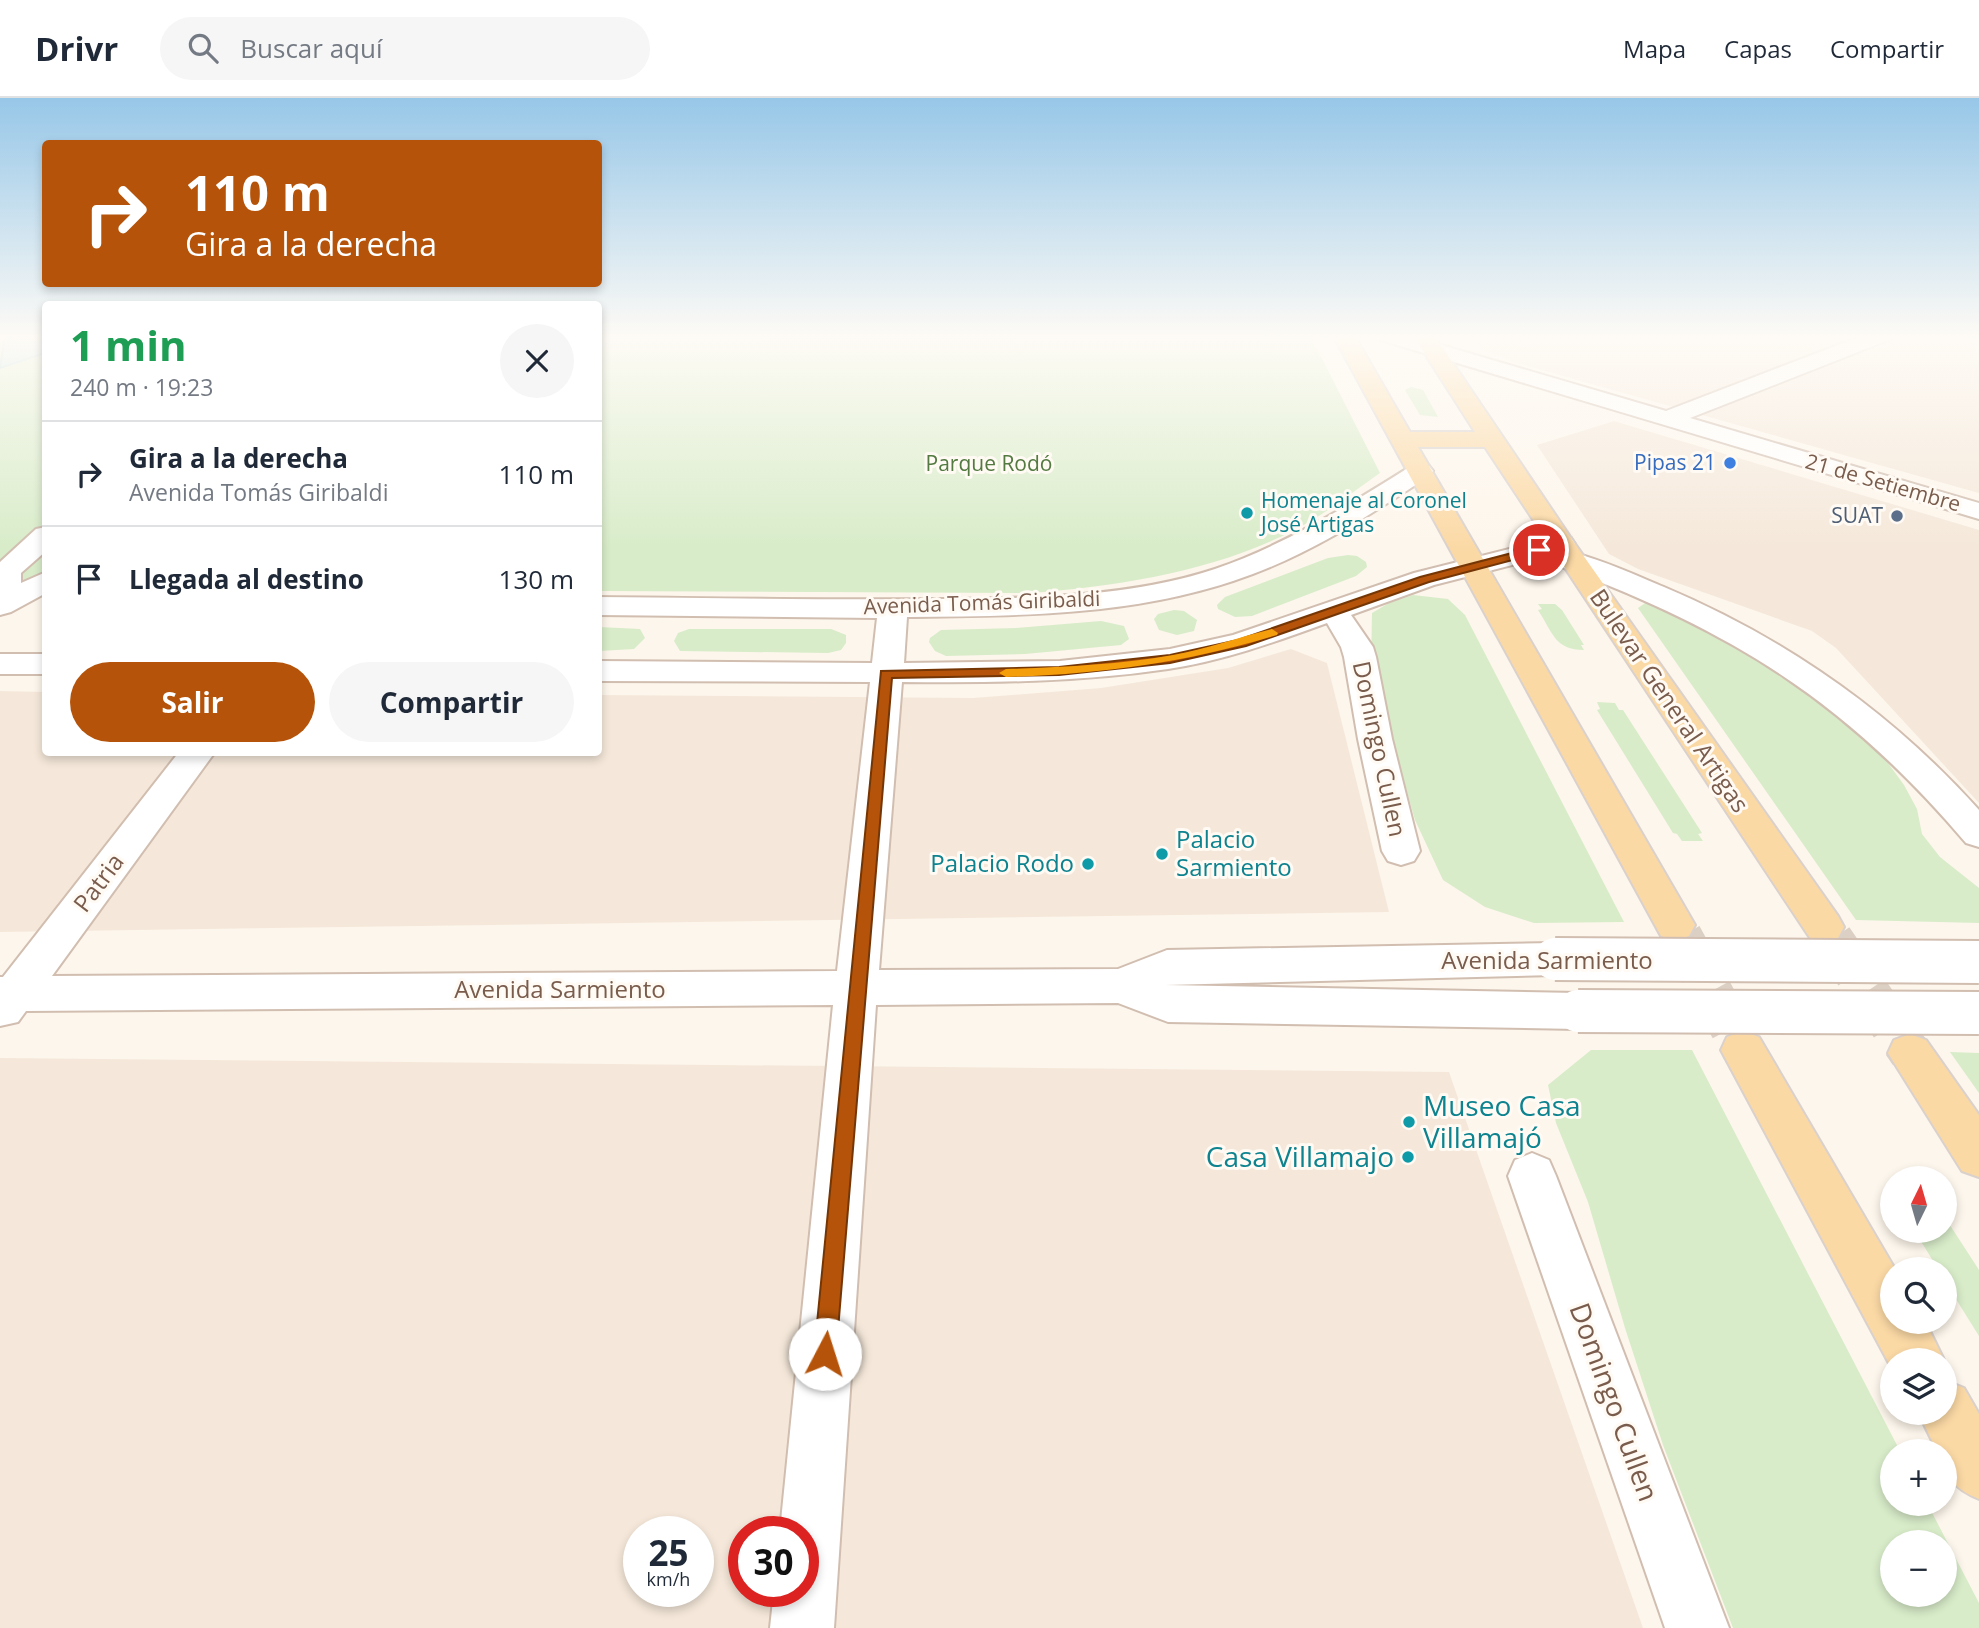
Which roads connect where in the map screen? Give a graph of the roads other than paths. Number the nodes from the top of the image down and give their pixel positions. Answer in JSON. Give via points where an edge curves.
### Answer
{"nodes":[{"id":1,"x":1385,"y":406,"type":"edge"},
{"id":2,"x":1469,"y":406,"type":"edge"},
{"id":3,"x":1627,"y":406,"type":"edge"},
{"id":4,"x":1699,"y":406,"type":"edge"},
{"id":5,"x":1666,"y":419,"type":"junction"},
{"id":6,"x":1404,"y":439,"type":"junction"},
{"id":7,"x":1491,"y":440,"type":"junction"},
{"id":8,"x":1420,"y":471,"type":"junction"},
{"id":9,"x":1979,"y":512,"type":"edge"},
{"id":10,"x":42,"y":539,"type":"edge"},
{"id":11,"x":1568,"y":553,"type":"junction"},
{"id":12,"x":1472,"y":566,"type":"junction"},
{"id":13,"x":42,"y":584,"type":"edge"},
{"id":14,"x":42,"y":602,"type":"edge"},
{"id":15,"x":2,"y":604,"type":"edge"},
{"id":16,"x":602,"y":606,"type":"edge"},
{"id":17,"x":892,"y":609,"type":"junction"},
{"id":18,"x":1335,"y":611,"type":"junction"},
{"id":19,"x":0,"y":664,"type":"edge"},
{"id":20,"x":42,"y":664,"type":"edge"},
{"id":21,"x":602,"y":671,"type":"edge"},
{"id":22,"x":885,"y":674,"type":"junction"},
{"id":23,"x":195,"y":756,"type":"edge"},
{"id":24,"x":1979,"y":834,"type":"edge"},
{"id":25,"x":1401,"y":851,"type":"dead end"},
{"id":26,"x":1675,"y":925,"type":"tunnel mouth"},
{"id":27,"x":1824,"y":927,"type":"tunnel mouth"},
{"id":28,"x":1979,"y":962,"type":"edge"},
{"id":29,"x":1120,"y":986,"type":"junction"},
{"id":30,"x":856,"y":988,"type":"junction"},
{"id":31,"x":5,"y":1000,"type":"edge"},
{"id":32,"x":1979,"y":1013,"type":"edge"},
{"id":33,"x":1743,"y":1050,"type":"tunnel mouth"},
{"id":34,"x":1910,"y":1053,"type":"tunnel mouth"},
{"id":35,"x":1979,"y":1155,"type":"edge"},
{"id":36,"x":1532,"y":1176,"type":"dead end"},
{"id":37,"x":1880,"y":1294,"type":"edge"},
{"id":38,"x":1954,"y":1425,"type":"edge"},
{"id":39,"x":1979,"y":1470,"type":"edge"},
{"id":40,"x":802,"y":1628,"type":"edge"},
{"id":41,"x":1697,"y":1628,"type":"edge"}],
"edges":[{"from":1,"to":6,"type":"main road"},
{"from":2,"to":7,"type":"main road","name":"Bulevar General Artigas"},
{"from":3,"to":5,"type":"street","name":"21 de Setiembre"},
{"from":4,"to":5,"type":"street"},
{"from":5,"to":9,"type":"street","name":"21 de Setiembre"},
{"from":6,"to":7,"type":"main road"},
{"from":6,"to":8,"type":"main road"},
{"from":7,"to":11,"type":"main road","name":"Bulevar General Artigas"},
{"from":8,"to":12,"type":"main road"},
{"from":8,"to":17,"type":"street","name":"Avenida Tomás Giribaldi","via":[[1331,526],[1270,556],[1195,583],[1079,603]]},
{"from":10,"to":15,"type":"street","via":[[8,571]]},
{"from":11,"to":12,"type":"street"},
{"from":11,"to":24,"type":"street","via":[[1702,615],[1821,684],[1934,782]]},
{"from":11,"to":27,"type":"main road","name":"Bulevar General Artigas"},
{"from":12,"to":18,"type":"street"},
{"from":12,"to":26,"type":"main road"},
{"from":13,"to":15,"type":"street"},
{"from":14,"to":15,"type":"street"},
{"from":16,"to":17,"type":"street","name":"Avenida Tomás Giribaldi"},
{"from":17,"to":22,"type":"street"},
{"from":18,"to":22,"type":"street","via":[[1242,643],[1170,659],[1059,671]]},
{"from":18,"to":25,"type":"street","name":"Domingo Cullen","via":[[1360,657]]},
{"from":19,"to":20,"type":"street"},
{"from":21,"to":22,"type":"street"},
{"from":22,"to":30,"type":"street"},
{"from":23,"to":31,"type":"street","name":"Patria"},
{"from":28,"to":29,"type":"street","name":"Avenida Sarmiento","bridge":true,"via":[[1555,960],[1167,967]]},
{"from":29,"to":30,"type":"street","name":"Avenida Sarmiento"},
{"from":29,"to":32,"type":"street","name":"Avenida Sarmiento","bridge":true,"via":[[1168,1004]]},
{"from":30,"to":31,"type":"street","name":"Avenida Sarmiento"},
{"from":30,"to":40,"type":"street"},
{"from":33,"to":37,"type":"main road"},
{"from":34,"to":35,"type":"main road"},
{"from":36,"to":41,"type":"street","name":"Domingo Cullen"},
{"from":38,"to":39,"type":"main road"}]}
